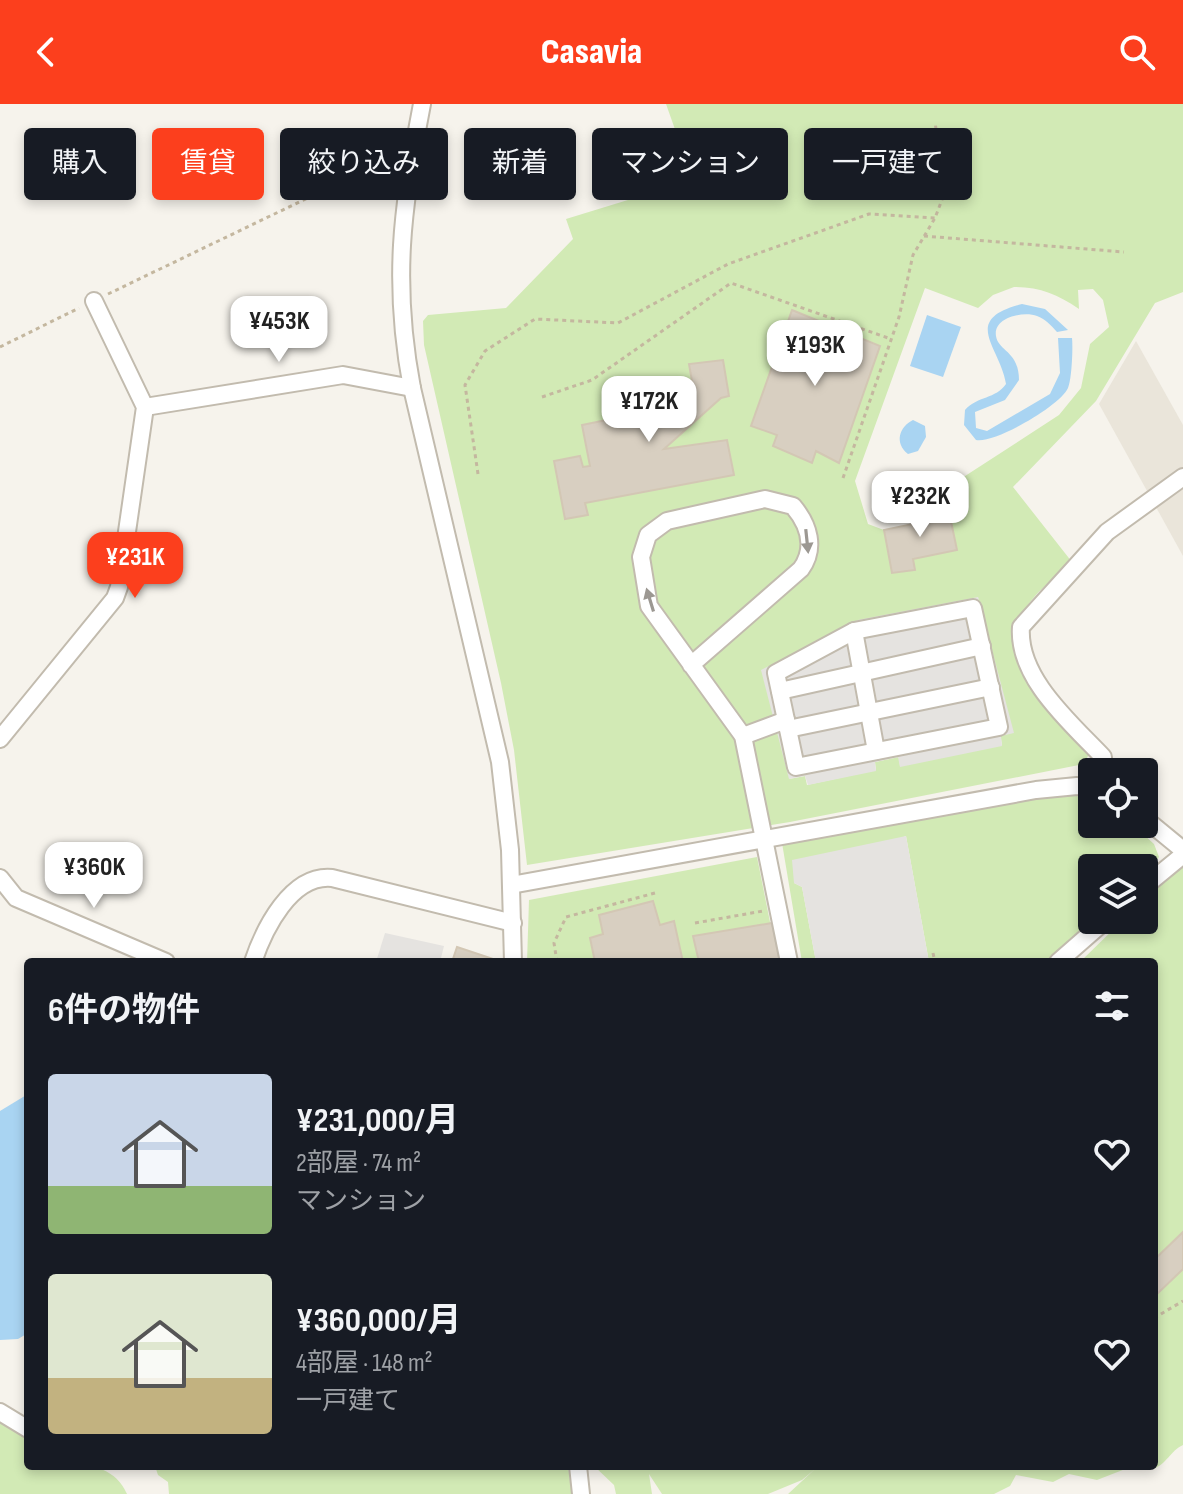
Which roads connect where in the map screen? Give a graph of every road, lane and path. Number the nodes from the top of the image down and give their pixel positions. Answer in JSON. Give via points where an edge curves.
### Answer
{"nodes":[{"id":1,"x":422,"y":104,"type":"edge"},
{"id":2,"x":935,"y":122,"type":"dead end"},
{"id":3,"x":418,"y":128,"type":"edge"},
{"id":4,"x":304,"y":200,"type":"edge"},
{"id":5,"x":404,"y":200,"type":"edge"},
{"id":6,"x":935,"y":218,"type":"junction"},
{"id":7,"x":924,"y":236,"type":"junction"},
{"id":8,"x":1124,"y":252,"type":"dead end"},
{"id":9,"x":94,"y":301,"type":"junction"},
{"id":10,"x":891,"y":339,"type":"junction"},
{"id":11,"x":0,"y":347,"type":"edge"},
{"id":12,"x":412,"y":388,"type":"junction"},
{"id":13,"x":542,"y":397,"type":"dead end"},
{"id":14,"x":145,"y":407,"type":"junction"},
{"id":15,"x":478,"y":474,"type":"dead end"},
{"id":16,"x":1183,"y":477,"type":"edge"},
{"id":17,"x":843,"y":478,"type":"dead end"},
{"id":18,"x":854,"y":631,"type":"junction"},
{"id":19,"x":982,"y":646,"type":"junction"},
{"id":20,"x":691,"y":665,"type":"junction"},
{"id":21,"x":861,"y":673,"type":"junction"},
{"id":22,"x":991,"y":687,"type":"junction"},
{"id":23,"x":780,"y":691,"type":"junction"},
{"id":24,"x":869,"y":712,"type":"junction"},
{"id":25,"x":787,"y":724,"type":"junction"},
{"id":26,"x":743,"y":736,"type":"junction"},
{"id":27,"x":0,"y":739,"type":"edge"},
{"id":28,"x":876,"y":751,"type":"junction"},
{"id":29,"x":1103,"y":758,"type":"edge"},
{"id":30,"x":1078,"y":787,"type":"edge"},
{"id":31,"x":1158,"y":830,"type":"edge"},
{"id":32,"x":766,"y":838,"type":"junction"},
{"id":33,"x":1183,"y":852,"type":"edge"},
{"id":34,"x":1158,"y":874,"type":"edge"},
{"id":35,"x":0,"y":878,"type":"edge"},
{"id":36,"x":511,"y":885,"type":"junction"},
{"id":37,"x":655,"y":893,"type":"dead end"},
{"id":38,"x":771,"y":909,"type":"dead end"},
{"id":39,"x":513,"y":923,"type":"junction"},
{"id":40,"x":695,"y":923,"type":"dead end"},
{"id":41,"x":1090,"y":934,"type":"edge"},
{"id":42,"x":933,"y":953,"type":"dead end"},
{"id":43,"x":157,"y":958,"type":"edge"},
{"id":44,"x":255,"y":958,"type":"edge"},
{"id":45,"x":513,"y":958,"type":"edge"},
{"id":46,"x":556,"y":958,"type":"edge"},
{"id":47,"x":788,"y":958,"type":"edge"},
{"id":48,"x":934,"y":958,"type":"edge"},
{"id":49,"x":1063,"y":958,"type":"edge"},
{"id":50,"x":1183,"y":1301,"type":"edge"},
{"id":51,"x":1158,"y":1316,"type":"edge"},
{"id":52,"x":0,"y":1412,"type":"edge"},
{"id":53,"x":24,"y":1427,"type":"edge"},
{"id":54,"x":578,"y":1470,"type":"edge"},
{"id":55,"x":581,"y":1494,"type":"edge"}],
"edges":[{"from":1,"to":3,"type":"street"},
{"from":2,"to":6,"type":"path","via":[[945,192]]},
{"from":4,"to":9,"type":"path"},
{"from":5,"to":12,"type":"street","via":[[399,276]]},
{"from":6,"to":7,"type":"path"},
{"from":6,"to":15,"type":"path","via":[[869,214],[728,264],[618,323],[535,319],[485,351],[465,385]]},
{"from":7,"to":8,"type":"path"},
{"from":7,"to":10,"type":"path","via":[[905,278]]},
{"from":9,"to":11,"type":"path"},
{"from":9,"to":14,"type":"street"},
{"from":10,"to":13,"type":"path","via":[[731,283],[592,380]]},
{"from":10,"to":17,"type":"path"},
{"from":12,"to":14,"type":"street","via":[[343,375]]},
{"from":12,"to":36,"type":"street","via":[[496,739],[509,826]]},
{"from":14,"to":27,"type":"street","via":[[115,598]]},
{"from":16,"to":29,"type":"street","via":[[1107,532],[1021,627],[1041,691]]},
{"from":18,"to":19,"type":"street","via":[[973,608]]},
{"from":18,"to":21,"type":"street"},
{"from":18,"to":23,"type":"street","via":[[776,673]]},
{"from":19,"to":21,"type":"street"},
{"from":19,"to":22,"type":"street"},
{"from":20,"to":20,"type":"street","one_way":true,"via":[[649,606],[641,557],[648,535],[667,521],[765,499],[793,506],[808,531],[808,559]]},
{"from":20,"to":26,"type":"street"},
{"from":21,"to":23,"type":"street"},
{"from":21,"to":24,"type":"street"},
{"from":22,"to":24,"type":"street"},
{"from":22,"to":28,"type":"street","via":[[999,727]]},
{"from":23,"to":25,"type":"street"},
{"from":24,"to":25,"type":"street"},
{"from":24,"to":28,"type":"street"},
{"from":25,"to":26,"type":"street"},
{"from":25,"to":28,"type":"street","via":[[796,767]]},
{"from":26,"to":32,"type":"street"},
{"from":30,"to":32,"type":"street","via":[[1036,790]]},
{"from":31,"to":33,"type":"street"},
{"from":32,"to":36,"type":"street"},
{"from":32,"to":47,"type":"street"},
{"from":33,"to":34,"type":"street"},
{"from":35,"to":43,"type":"street","via":[[16,898]]},
{"from":36,"to":39,"type":"street"},
{"from":37,"to":46,"type":"path","via":[[566,917],[554,943]]},
{"from":38,"to":40,"type":"path"},
{"from":39,"to":44,"type":"street","via":[[316,878],[304,883],[276,915]]},
{"from":39,"to":45,"type":"street"},
{"from":41,"to":49,"type":"street"},
{"from":42,"to":48,"type":"path"},
{"from":50,"to":51,"type":"path"},
{"from":52,"to":53,"type":"street"},
{"from":54,"to":55,"type":"street"}]}
